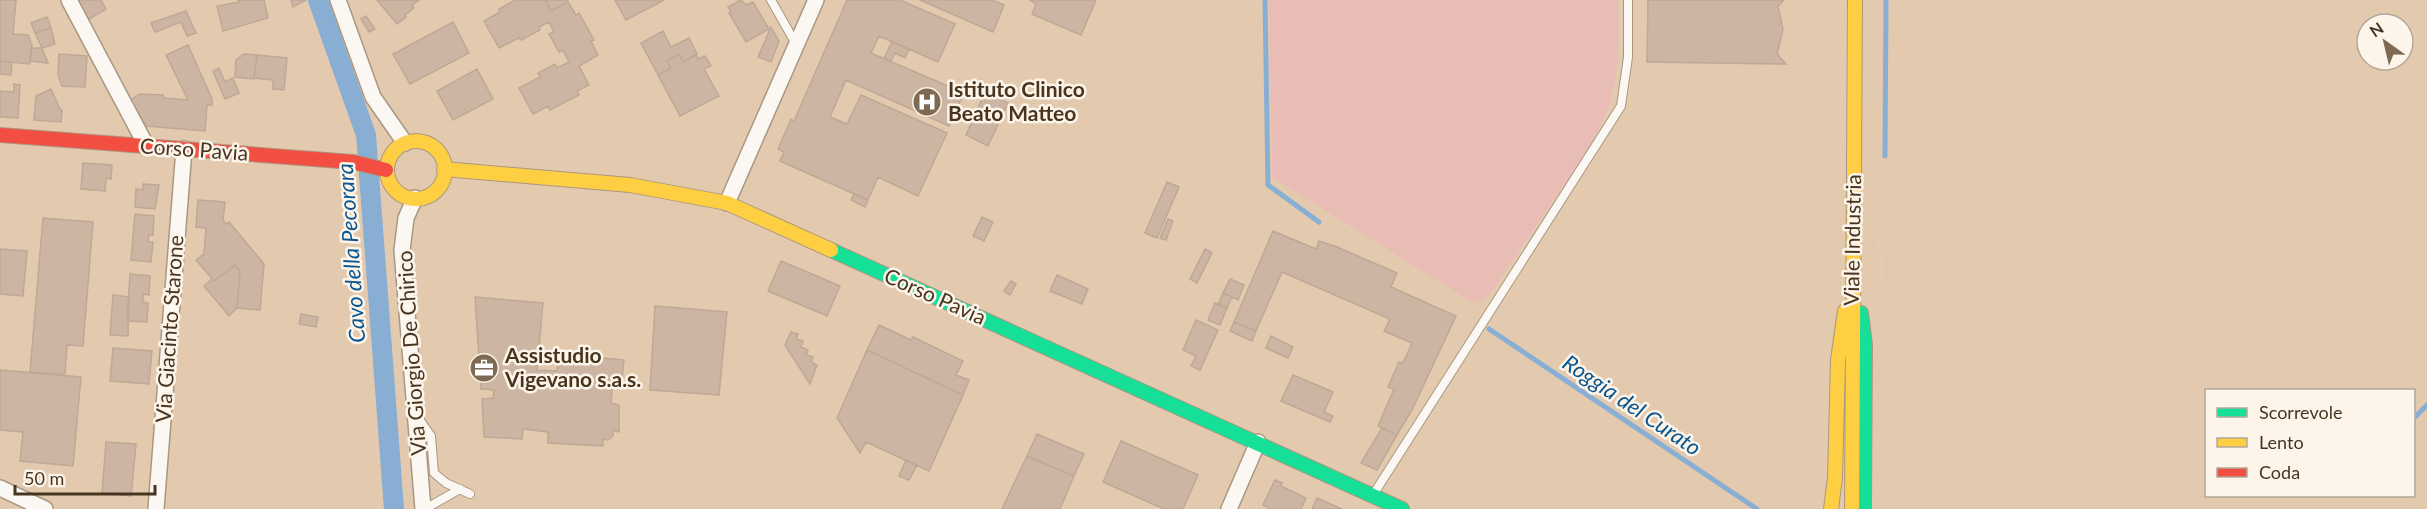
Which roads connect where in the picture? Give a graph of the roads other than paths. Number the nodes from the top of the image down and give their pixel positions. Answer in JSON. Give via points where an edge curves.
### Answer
{"nodes":[{"id":1,"x":69,"y":0,"type":"edge"},
{"id":2,"x":338,"y":0,"type":"edge"},
{"id":3,"x":771,"y":0,"type":"edge"},
{"id":4,"x":816,"y":0,"type":"edge"},
{"id":5,"x":1628,"y":0,"type":"edge"},
{"id":6,"x":1855,"y":0,"type":"edge"},
{"id":7,"x":797,"y":45,"type":"junction"},
{"id":8,"x":0,"y":135,"type":"edge"},
{"id":9,"x":405,"y":143,"type":"junction"},
{"id":10,"x":147,"y":147,"type":"junction"},
{"id":11,"x":184,"y":149,"type":"junction"},
{"id":12,"x":444,"y":169,"type":"junction"},
{"id":13,"x":386,"y":170,"type":"junction"},
{"id":14,"x":416,"y":198,"type":"junction"},
{"id":15,"x":726,"y":204,"type":"junction"},
{"id":16,"x":1853,"y":260,"type":"junction"},
{"id":17,"x":416,"y":414,"type":"junction"},
{"id":18,"x":1258,"y":442,"type":"junction"},
{"id":19,"x":1851,"y":480,"type":"junction"},
{"id":20,"x":0,"y":488,"type":"edge"},
{"id":21,"x":460,"y":489,"type":"junction"},
{"id":22,"x":470,"y":494,"type":"dead end"},
{"id":23,"x":1372,"y":496,"type":"junction"},
{"id":24,"x":45,"y":509,"type":"edge"},
{"id":25,"x":156,"y":509,"type":"edge"},
{"id":26,"x":424,"y":509,"type":"edge"},
{"id":27,"x":1229,"y":509,"type":"edge"},
{"id":28,"x":1402,"y":509,"type":"edge"},
{"id":29,"x":1831,"y":509,"type":"edge"},
{"id":30,"x":1847,"y":509,"type":"edge"},
{"id":31,"x":1852,"y":509,"type":"edge"},
{"id":32,"x":1864,"y":509,"type":"edge"}],
"edges":[{"from":1,"to":10,"type":"street"},
{"from":2,"to":9,"type":"street","via":[[373,98]]},
{"from":3,"to":7,"type":"lane"},
{"from":4,"to":7,"type":"street"},
{"from":5,"to":23,"type":"lane","via":[[1628,57],[1621,106]]},
{"from":6,"to":16,"type":"street","name":"Viale Industria"},
{"from":7,"to":15,"type":"street"},
{"from":8,"to":10,"type":"street","name":"Corso Pavia"},
{"from":9,"to":12,"type":"street","via":[[427,143],[436,149]]},
{"from":9,"to":13,"type":"street","via":[[395,149]]},
{"from":10,"to":11,"type":"street","name":"Corso Pavia"},
{"from":11,"to":13,"type":"street","name":"Corso Pavia","via":[[353,162]]},
{"from":11,"to":25,"type":"street","name":"Via Giacinto Starone"},
{"from":12,"to":14,"type":"street","via":[[444,180],[436,190]]},
{"from":12,"to":15,"type":"street","name":"Corso Pavia","via":[[630,185]]},
{"from":13,"to":14,"type":"street","via":[[395,190]]},
{"from":14,"to":17,"type":"street","name":"Via Giorgio De Chirico","via":[[406,218],[402,250]]},
{"from":15,"to":18,"type":"street","name":"Corso Pavia"},
{"from":16,"to":19,"type":"street","name":"Viale Industria"},
{"from":16,"to":29,"type":"street","via":[[1838,360]]},
{"from":16,"to":32,"type":"street","via":[[1866,345]]},
{"from":17,"to":21,"type":"lane","via":[[431,436],[434,473]]},
{"from":17,"to":26,"type":"street","name":"Via Giorgio De Chirico"},
{"from":18,"to":23,"type":"street","name":"Corso Pavia"},
{"from":18,"to":27,"type":"street"},
{"from":19,"to":30,"type":"street","name":"Viale Industria"},
{"from":19,"to":31,"type":"street","name":"Viale Industria"},
{"from":20,"to":24,"type":"street"},
{"from":21,"to":22,"type":"lane"},
{"from":21,"to":26,"type":"lane"},
{"from":23,"to":28,"type":"street","name":"Corso Pavia"}]}
